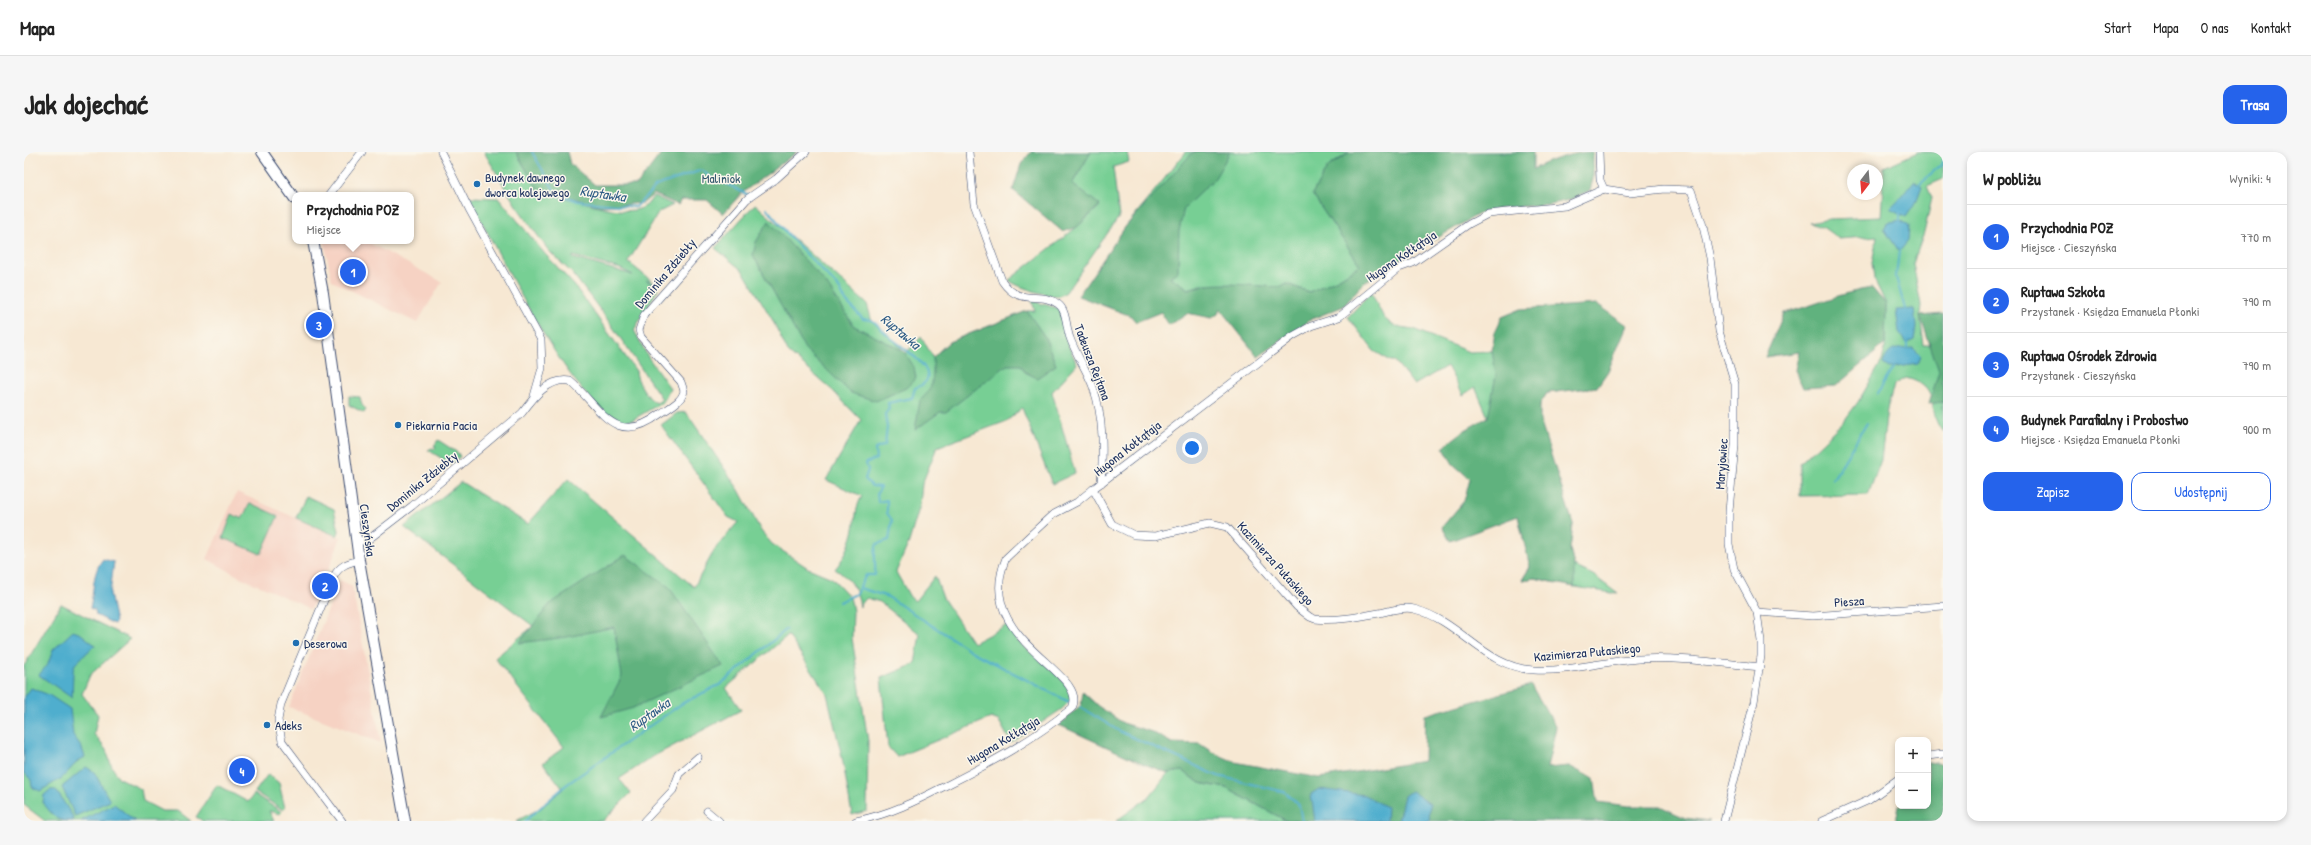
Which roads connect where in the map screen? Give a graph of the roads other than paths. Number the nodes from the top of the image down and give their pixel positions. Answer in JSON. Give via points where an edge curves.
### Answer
{"nodes":[{"id":1,"x":262,"y":152,"type":"edge"},
{"id":2,"x":362,"y":152,"type":"edge"},
{"id":3,"x":441,"y":152,"type":"edge"},
{"id":4,"x":806,"y":152,"type":"edge"},
{"id":5,"x":969,"y":152,"type":"edge"},
{"id":6,"x":1599,"y":152,"type":"edge"},
{"id":7,"x":1604,"y":189,"type":"junction"},
{"id":8,"x":331,"y":192,"type":"edge"},
{"id":9,"x":292,"y":195,"type":"edge"},
{"id":10,"x":314,"y":244,"type":"edge"},
{"id":11,"x":533,"y":399,"type":"junction"},
{"id":12,"x":1101,"y":483,"type":"junction"},
{"id":13,"x":1093,"y":489,"type":"junction"},
{"id":14,"x":356,"y":542,"type":"junction"},
{"id":15,"x":359,"y":560,"type":"junction"},
{"id":16,"x":1943,"y":606,"type":"edge"},
{"id":17,"x":1757,"y":612,"type":"junction"},
{"id":18,"x":1760,"y":668,"type":"junction"},
{"id":19,"x":1943,"y":754,"type":"edge"},
{"id":20,"x":1931,"y":756,"type":"edge"},
{"id":21,"x":698,"y":757,"type":"dead end"},
{"id":22,"x":1895,"y":781,"type":"edge"},
{"id":23,"x":707,"y":812,"type":"dead end"},
{"id":24,"x":342,"y":821,"type":"edge"},
{"id":25,"x":405,"y":821,"type":"edge"},
{"id":26,"x":644,"y":821,"type":"edge"},
{"id":27,"x":719,"y":821,"type":"edge"},
{"id":28,"x":856,"y":821,"type":"edge"},
{"id":29,"x":1724,"y":821,"type":"edge"},
{"id":30,"x":1822,"y":821,"type":"edge"}],
"edges":[{"from":1,"to":9,"type":"main road"},
{"from":2,"to":8,"type":"street"},
{"from":3,"to":11,"type":"street","name":"Dominika Zdziebły","via":[[469,209],[541,340],[542,368]]},
{"from":4,"to":11,"type":"street","name":"Dominika Zdziebły","via":[[776,179],[747,199],[644,315],[639,330],[640,337],[681,382],[684,391],[680,399],[653,420],[633,428],[622,427],[602,416],[570,381],[563,380],[544,388]]},
{"from":5,"to":12,"type":"street","name":"Tadeusza Rejtana","via":[[974,204],[1002,281],[1017,295],[1056,302],[1063,310],[1070,338],[1093,388],[1099,410],[1103,437]]},
{"from":6,"to":7,"type":"street","via":[[1600,180]]},
{"from":7,"to":12,"type":"street","name":"Hugona Kołłątaja","via":[[1565,206],[1488,214],[1469,224],[1399,268],[1339,317],[1311,326],[1293,336]]},
{"from":7,"to":17,"type":"street","name":"Maryjowiec","via":[[1630,192],[1686,189],[1694,194],[1710,258],[1719,331],[1735,384],[1735,445],[1729,530],[1731,558],[1739,581]]},
{"from":10,"to":14,"type":"main road","name":"Cieszyńska","via":[[323,287]]},
{"from":11,"to":14,"type":"street","name":"Dominika Zdziebły","via":[[522,414],[412,506],[369,539]]},
{"from":12,"to":13,"type":"street","name":"Hugona Kołłątaja"},
{"from":13,"to":18,"type":"street","name":"Kazimierza Pułaskiego","via":[[1112,524],[1134,535],[1160,535],[1210,523],[1227,527],[1297,607],[1316,619],[1359,617],[1413,609],[1459,631],[1501,663],[1534,670],[1578,668],[1641,659]]},
{"from":13,"to":28,"type":"street","name":"Hugona Kołłątaja","via":[[1052,515],[1010,552],[1002,567],[1000,578],[1001,602],[1009,622],[1022,640],[1068,683],[1074,694],[1072,708],[1019,747],[994,761],[888,814]]},
{"from":14,"to":15,"type":"main road","name":"Cieszyńska"},
{"from":15,"to":24,"type":"street","via":[[345,564],[334,576],[281,704],[278,720],[279,730],[287,749]]},
{"from":15,"to":25,"type":"main road","name":"Cieszyńska"},
{"from":16,"to":17,"type":"street","name":"Piesza","via":[[1813,616]]},
{"from":17,"to":18,"type":"street","name":"Maryjowiec","via":[[1762,641]]},
{"from":18,"to":29,"type":"street","name":"Maryjowiec","via":[[1744,745]]},
{"from":19,"to":20,"type":"street"},
{"from":21,"to":26,"type":"street","via":[[679,774],[673,790]]},
{"from":22,"to":30,"type":"street","via":[[1869,800]]},
{"from":23,"to":27,"type":"street"}]}
